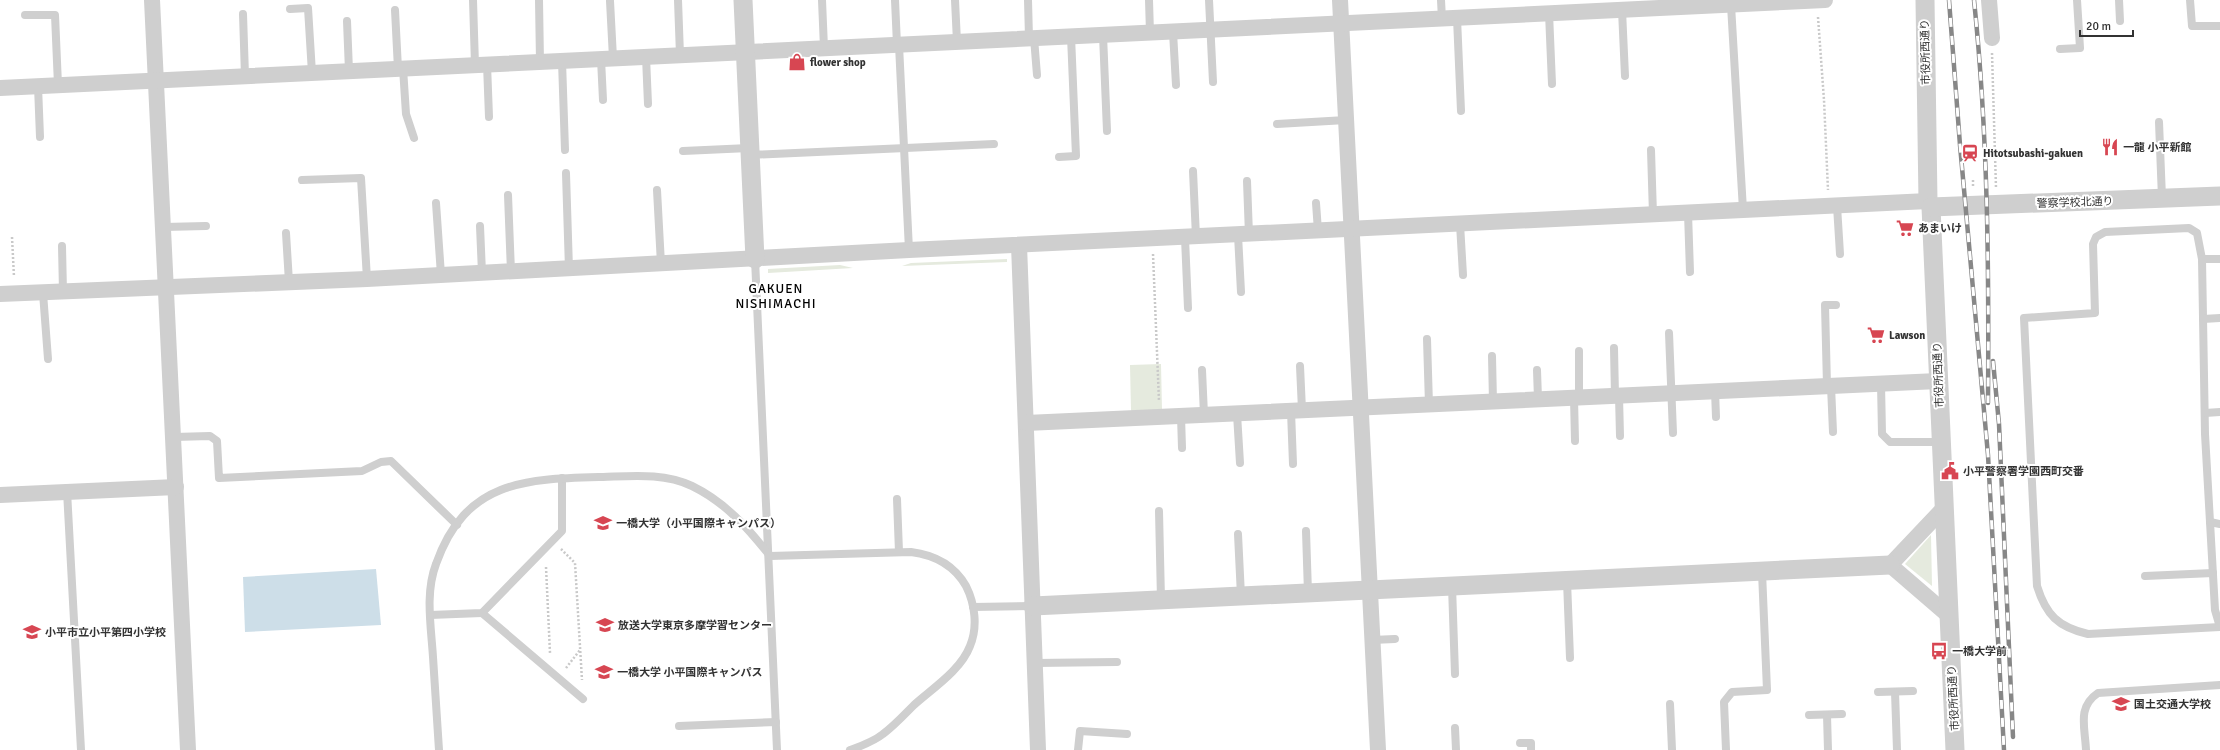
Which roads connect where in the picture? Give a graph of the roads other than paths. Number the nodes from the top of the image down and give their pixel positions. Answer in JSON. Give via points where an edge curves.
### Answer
{"nodes":[{"id":1,"x":152,"y":0,"type":"edge"},
{"id":2,"x":473,"y":0,"type":"edge"},
{"id":3,"x":539,"y":0,"type":"edge"},
{"id":4,"x":678,"y":0,"type":"edge"},
{"id":5,"x":743,"y":0,"type":"edge"},
{"id":6,"x":822,"y":0,"type":"edge"},
{"id":7,"x":895,"y":0,"type":"edge"},
{"id":8,"x":955,"y":0,"type":"edge"},
{"id":9,"x":1028,"y":0,"type":"edge"},
{"id":10,"x":1149,"y":0,"type":"edge"},
{"id":11,"x":1209,"y":0,"type":"edge"},
{"id":12,"x":1340,"y":0,"type":"edge"},
{"id":13,"x":1441,"y":0,"type":"edge"},
{"id":14,"x":1816,"y":0,"type":"edge"},
{"id":15,"x":1825,"y":0,"type":"edge"},
{"id":16,"x":1925,"y":0,"type":"edge"},
{"id":17,"x":1989,"y":0,"type":"edge"},
{"id":18,"x":2077,"y":0,"type":"edge"},
{"id":19,"x":2119,"y":0,"type":"edge"},
{"id":20,"x":2190,"y":0,"type":"edge"},
{"id":21,"x":610,"y":1,"type":"dead end"},
{"id":22,"x":1748,"y":2,"type":"edge"},
{"id":23,"x":1731,"y":4,"type":"junction"},
{"id":24,"x":290,"y":9,"type":"dead end"},
{"id":25,"x":395,"y":10,"type":"dead end"},
{"id":26,"x":1622,"y":10,"type":"junction"},
{"id":27,"x":1549,"y":13,"type":"junction"},
{"id":28,"x":243,"y":14,"type":"dead end"},
{"id":29,"x":26,"y":15,"type":"dead end"},
{"id":30,"x":1450,"y":18,"type":"junction"},
{"id":31,"x":347,"y":21,"type":"dead end"},
{"id":32,"x":2120,"y":21,"type":"dead end"},
{"id":33,"x":1341,"y":23,"type":"junction"},
{"id":34,"x":2220,"y":26,"type":"edge"},
{"id":35,"x":1210,"y":30,"type":"junction"},
{"id":36,"x":1150,"y":32,"type":"junction"},
{"id":37,"x":1173,"y":32,"type":"junction"},
{"id":38,"x":1104,"y":35,"type":"junction"},
{"id":39,"x":1070,"y":36,"type":"junction"},
{"id":40,"x":1031,"y":38,"type":"junction"},
{"id":41,"x":1992,"y":38,"type":"road end"},
{"id":42,"x":957,"y":42,"type":"junction"},
{"id":43,"x":898,"y":45,"type":"junction"},
{"id":44,"x":824,"y":48,"type":"junction"},
{"id":45,"x":2060,"y":49,"type":"dead end"},
{"id":46,"x":745,"y":52,"type":"junction"},
{"id":47,"x":680,"y":55,"type":"junction"},
{"id":48,"x":646,"y":57,"type":"junction"},
{"id":49,"x":607,"y":59,"type":"junction"},
{"id":50,"x":562,"y":61,"type":"junction"},
{"id":51,"x":540,"y":62,"type":"junction"},
{"id":52,"x":481,"y":65,"type":"junction"},
{"id":53,"x":400,"y":69,"type":"junction"},
{"id":54,"x":348,"y":71,"type":"junction"},
{"id":55,"x":312,"y":73,"type":"junction"},
{"id":56,"x":1037,"y":75,"type":"dead end"},
{"id":57,"x":245,"y":76,"type":"junction"},
{"id":58,"x":1625,"y":76,"type":"dead end"},
{"id":59,"x":156,"y":80,"type":"junction"},
{"id":60,"x":1213,"y":82,"type":"dead end"},
{"id":61,"x":1552,"y":84,"type":"dead end"},
{"id":62,"x":58,"y":85,"type":"junction"},
{"id":63,"x":1176,"y":85,"type":"dead end"},
{"id":64,"x":38,"y":86,"type":"junction"},
{"id":65,"x":0,"y":88,"type":"edge"},
{"id":66,"x":603,"y":100,"type":"dead end"},
{"id":67,"x":648,"y":104,"type":"dead end"},
{"id":68,"x":1461,"y":111,"type":"dead end"},
{"id":69,"x":489,"y":117,"type":"dead end"},
{"id":70,"x":1346,"y":120,"type":"junction"},
{"id":71,"x":2159,"y":122,"type":"dead end"},
{"id":72,"x":1277,"y":124,"type":"dead end"},
{"id":73,"x":1107,"y":131,"type":"dead end"},
{"id":74,"x":40,"y":137,"type":"dead end"},
{"id":75,"x":414,"y":138,"type":"dead end"},
{"id":76,"x":994,"y":144,"type":"dead end"},
{"id":77,"x":903,"y":148,"type":"junction"},
{"id":78,"x":565,"y":150,"type":"dead end"},
{"id":79,"x":1651,"y":150,"type":"dead end"},
{"id":80,"x":683,"y":151,"type":"dead end"},
{"id":81,"x":749,"y":152,"type":"junction"},
{"id":82,"x":1059,"y":157,"type":"dead end"},
{"id":83,"x":1193,"y":171,"type":"dead end"},
{"id":84,"x":566,"y":173,"type":"dead end"},
{"id":85,"x":302,"y":180,"type":"dead end"},
{"id":86,"x":1247,"y":181,"type":"dead end"},
{"id":87,"x":657,"y":190,"type":"dead end"},
{"id":88,"x":508,"y":195,"type":"dead end"},
{"id":89,"x":2220,"y":196,"type":"edge"},
{"id":90,"x":2162,"y":198,"type":"junction"},
{"id":91,"x":1316,"y":203,"type":"dead end"},
{"id":92,"x":436,"y":204,"type":"dead end"},
{"id":93,"x":1929,"y":204,"type":"junction"},
{"id":94,"x":1833,"y":206,"type":"junction"},
{"id":95,"x":1743,"y":210,"type":"junction"},
{"id":96,"x":1688,"y":213,"type":"junction"},
{"id":97,"x":1653,"y":215,"type":"junction"},
{"id":98,"x":1460,"y":224,"type":"junction"},
{"id":99,"x":206,"y":226,"type":"dead end"},
{"id":100,"x":480,"y":226,"type":"dead end"},
{"id":101,"x":164,"y":227,"type":"junction"},
{"id":102,"x":1352,"y":230,"type":"junction"},
{"id":103,"x":1318,"y":232,"type":"junction"},
{"id":104,"x":286,"y":233,"type":"dead end"},
{"id":105,"x":1244,"y":235,"type":"junction"},
{"id":106,"x":1191,"y":238,"type":"junction"},
{"id":107,"x":1019,"y":245,"type":"junction"},
{"id":108,"x":62,"y":246,"type":"dead end"},
{"id":109,"x":909,"y":250,"type":"junction"},
{"id":110,"x":1840,"y":254,"type":"dead end"},
{"id":111,"x":2220,"y":259,"type":"edge"},
{"id":112,"x":755,"y":260,"type":"junction"},
{"id":113,"x":2202,"y":260,"type":"junction"},
{"id":114,"x":661,"y":264,"type":"junction"},
{"id":115,"x":569,"y":269,"type":"junction"},
{"id":116,"x":511,"y":272,"type":"junction"},
{"id":117,"x":1690,"y":272,"type":"dead end"},
{"id":118,"x":482,"y":273,"type":"junction"},
{"id":119,"x":441,"y":275,"type":"junction"},
{"id":120,"x":1463,"y":275,"type":"dead end"},
{"id":121,"x":368,"y":279,"type":"junction"},
{"id":122,"x":289,"y":282,"type":"junction"},
{"id":123,"x":166,"y":288,"type":"junction"},
{"id":124,"x":63,"y":292,"type":"junction"},
{"id":125,"x":1241,"y":292,"type":"dead end"},
{"id":126,"x":42,"y":293,"type":"junction"},
{"id":127,"x":7,"y":294,"type":"edge"},
{"id":128,"x":1836,"y":305,"type":"dead end"},
{"id":129,"x":1188,"y":308,"type":"dead end"},
{"id":130,"x":2220,"y":318,"type":"edge"},
{"id":131,"x":2203,"y":319,"type":"junction"},
{"id":132,"x":1669,"y":333,"type":"dead end"},
{"id":133,"x":1427,"y":339,"type":"dead end"},
{"id":134,"x":1614,"y":348,"type":"dead end"},
{"id":135,"x":1579,"y":351,"type":"dead end"},
{"id":136,"x":1492,"y":356,"type":"dead end"},
{"id":137,"x":48,"y":359,"type":"dead end"},
{"id":138,"x":1300,"y":366,"type":"dead end"},
{"id":139,"x":1202,"y":370,"type":"dead end"},
{"id":140,"x":1537,"y":370,"type":"dead end"},
{"id":141,"x":1938,"y":381,"type":"junction"},
{"id":142,"x":1881,"y":383,"type":"junction"},
{"id":143,"x":1829,"y":386,"type":"junction"},
{"id":144,"x":1715,"y":391,"type":"junction"},
{"id":145,"x":1672,"y":393,"type":"junction"},
{"id":146,"x":1617,"y":396,"type":"junction"},
{"id":147,"x":1576,"y":398,"type":"junction"},
{"id":148,"x":1538,"y":400,"type":"junction"},
{"id":149,"x":1493,"y":402,"type":"junction"},
{"id":150,"x":1429,"y":404,"type":"junction"},
{"id":151,"x":1361,"y":408,"type":"junction"},
{"id":152,"x":1297,"y":411,"type":"junction"},
{"id":153,"x":2220,"y":412,"type":"edge"},
{"id":154,"x":2204,"y":413,"type":"junction"},
{"id":155,"x":1237,"y":414,"type":"junction"},
{"id":156,"x":1204,"y":415,"type":"junction"},
{"id":157,"x":1181,"y":416,"type":"junction"},
{"id":158,"x":1716,"y":417,"type":"dead end"},
{"id":159,"x":1026,"y":423,"type":"junction"},
{"id":160,"x":1673,"y":432,"type":"dead end"},
{"id":161,"x":1833,"y":432,"type":"dead end"},
{"id":162,"x":1620,"y":436,"type":"dead end"},
{"id":163,"x":174,"y":437,"type":"junction"},
{"id":164,"x":1575,"y":441,"type":"dead end"},
{"id":165,"x":1940,"y":442,"type":"junction"},
{"id":166,"x":1182,"y":448,"type":"dead end"},
{"id":167,"x":1240,"y":463,"type":"dead end"},
{"id":168,"x":1293,"y":464,"type":"dead end"},
{"id":169,"x":562,"y":478,"type":"junction"},
{"id":170,"x":176,"y":487,"type":"junction"},
{"id":171,"x":67,"y":491,"type":"junction"},
{"id":172,"x":0,"y":495,"type":"edge"},
{"id":173,"x":897,"y":499,"type":"dead end"},
{"id":174,"x":1943,"y":509,"type":"junction"},
{"id":175,"x":1159,"y":511,"type":"dead end"},
{"id":176,"x":2210,"y":522,"type":"junction"},
{"id":177,"x":2220,"y":524,"type":"edge"},
{"id":178,"x":457,"y":525,"type":"junction"},
{"id":179,"x":1306,"y":531,"type":"dead end"},
{"id":180,"x":1238,"y":534,"type":"dead end"},
{"id":181,"x":899,"y":552,"type":"junction"},
{"id":182,"x":770,"y":556,"type":"junction"},
{"id":183,"x":1890,"y":565,"type":"junction"},
{"id":184,"x":1762,"y":572,"type":"junction"},
{"id":185,"x":2213,"y":573,"type":"junction"},
{"id":186,"x":2145,"y":576,"type":"dead end"},
{"id":187,"x":1567,"y":581,"type":"junction"},
{"id":188,"x":1452,"y":586,"type":"junction"},
{"id":189,"x":1370,"y":590,"type":"junction"},
{"id":190,"x":1308,"y":593,"type":"junction"},
{"id":191,"x":1241,"y":596,"type":"junction"},
{"id":192,"x":1161,"y":600,"type":"junction"},
{"id":193,"x":1033,"y":606,"type":"junction"},
{"id":194,"x":973,"y":607,"type":"junction"},
{"id":195,"x":482,"y":613,"type":"junction"},
{"id":196,"x":430,"y":615,"type":"junction"},
{"id":197,"x":1948,"y":615,"type":"junction"},
{"id":198,"x":2220,"y":627,"type":"edge"},
{"id":199,"x":1396,"y":639,"type":"dead end"},
{"id":200,"x":1372,"y":640,"type":"junction"},
{"id":201,"x":1570,"y":658,"type":"dead end"},
{"id":202,"x":1117,"y":662,"type":"dead end"},
{"id":203,"x":1035,"y":663,"type":"junction"},
{"id":204,"x":1455,"y":674,"type":"dead end"},
{"id":205,"x":2220,"y":685,"type":"edge"},
{"id":206,"x":1912,"y":691,"type":"dead end"},
{"id":207,"x":1878,"y":692,"type":"dead end"},
{"id":208,"x":1895,"y":692,"type":"junction"},
{"id":209,"x":583,"y":699,"type":"road end"},
{"id":210,"x":1670,"y":704,"type":"dead end"},
{"id":211,"x":1842,"y":714,"type":"dead end"},
{"id":212,"x":1827,"y":715,"type":"junction"},
{"id":213,"x":1809,"y":716,"type":"dead end"},
{"id":214,"x":776,"y":722,"type":"junction"},
{"id":215,"x":679,"y":726,"type":"dead end"},
{"id":216,"x":1455,"y":728,"type":"dead end"},
{"id":217,"x":1128,"y":734,"type":"dead end"},
{"id":218,"x":1520,"y":743,"type":"dead end"},
{"id":219,"x":81,"y":750,"type":"edge"},
{"id":220,"x":188,"y":750,"type":"edge"},
{"id":221,"x":439,"y":750,"type":"edge"},
{"id":222,"x":777,"y":750,"type":"edge"},
{"id":223,"x":850,"y":750,"type":"edge"},
{"id":224,"x":1038,"y":750,"type":"edge"},
{"id":225,"x":1078,"y":750,"type":"edge"},
{"id":226,"x":1378,"y":750,"type":"edge"},
{"id":227,"x":1456,"y":750,"type":"edge"},
{"id":228,"x":1531,"y":750,"type":"edge"},
{"id":229,"x":1672,"y":750,"type":"edge"},
{"id":230,"x":1726,"y":750,"type":"edge"},
{"id":231,"x":1828,"y":750,"type":"edge"},
{"id":232,"x":1897,"y":750,"type":"edge"},
{"id":233,"x":1956,"y":750,"type":"edge"},
{"id":234,"x":2086,"y":750,"type":"edge"}],
"edges":[{"from":1,"to":59,"type":"street"},
{"from":2,"to":52,"type":"lane"},
{"from":3,"to":51,"type":"lane"},
{"from":4,"to":47,"type":"lane"},
{"from":5,"to":46,"type":"street"},
{"from":6,"to":44,"type":"lane"},
{"from":7,"to":43,"type":"lane"},
{"from":8,"to":42,"type":"lane"},
{"from":9,"to":40,"type":"lane"},
{"from":10,"to":36,"type":"lane"},
{"from":11,"to":35,"type":"lane"},
{"from":12,"to":33,"type":"street"},
{"from":13,"to":30,"type":"lane"},
{"from":14,"to":15,"type":"street"},
{"from":14,"to":22,"type":"street"},
{"from":16,"to":93,"type":"street","name":"市役所西通り"},
{"from":17,"to":41,"type":"street"},
{"from":18,"to":45,"type":"lane","via":[[2080,48]]},
{"from":19,"to":32,"type":"lane"},
{"from":20,"to":34,"type":"lane","via":[[2192,26]]},
{"from":21,"to":49,"type":"lane"},
{"from":22,"to":23,"type":"street"},
{"from":23,"to":26,"type":"street"},
{"from":23,"to":95,"type":"lane"},
{"from":24,"to":55,"type":"lane","via":[[308,8]]},
{"from":25,"to":53,"type":"lane"},
{"from":26,"to":27,"type":"street"},
{"from":26,"to":58,"type":"lane"},
{"from":27,"to":30,"type":"street"},
{"from":27,"to":61,"type":"lane"},
{"from":28,"to":57,"type":"lane"},
{"from":29,"to":62,"type":"lane","via":[[54,15]]},
{"from":30,"to":33,"type":"street"},
{"from":30,"to":68,"type":"lane"},
{"from":31,"to":54,"type":"lane"},
{"from":33,"to":35,"type":"street"},
{"from":33,"to":70,"type":"street"},
{"from":35,"to":37,"type":"street"},
{"from":35,"to":60,"type":"lane"},
{"from":36,"to":37,"type":"street"},
{"from":36,"to":38,"type":"street"},
{"from":37,"to":63,"type":"lane"},
{"from":38,"to":39,"type":"street"},
{"from":38,"to":73,"type":"lane"},
{"from":39,"to":40,"type":"street"},
{"from":39,"to":82,"type":"lane","via":[[1076,156]]},
{"from":40,"to":42,"type":"street"},
{"from":40,"to":56,"type":"lane"},
{"from":42,"to":43,"type":"street"},
{"from":43,"to":44,"type":"street"},
{"from":43,"to":77,"type":"lane"},
{"from":44,"to":46,"type":"street"},
{"from":46,"to":47,"type":"street"},
{"from":46,"to":81,"type":"street"},
{"from":47,"to":48,"type":"street"},
{"from":48,"to":49,"type":"street"},
{"from":48,"to":67,"type":"lane"},
{"from":49,"to":50,"type":"street"},
{"from":49,"to":66,"type":"lane"},
{"from":50,"to":51,"type":"street"},
{"from":50,"to":78,"type":"lane"},
{"from":51,"to":52,"type":"street"},
{"from":52,"to":53,"type":"street"},
{"from":52,"to":69,"type":"lane"},
{"from":53,"to":54,"type":"street"},
{"from":53,"to":75,"type":"lane","via":[[406,114]]},
{"from":54,"to":55,"type":"street"},
{"from":55,"to":57,"type":"street"},
{"from":57,"to":59,"type":"street"},
{"from":59,"to":62,"type":"street"},
{"from":59,"to":101,"type":"street"},
{"from":62,"to":64,"type":"street"},
{"from":64,"to":65,"type":"street"},
{"from":64,"to":74,"type":"lane"},
{"from":70,"to":72,"type":"lane"},
{"from":70,"to":102,"type":"street"},
{"from":71,"to":90,"type":"lane"},
{"from":76,"to":77,"type":"lane"},
{"from":77,"to":81,"type":"lane"},
{"from":77,"to":109,"type":"lane"},
{"from":79,"to":97,"type":"lane"},
{"from":80,"to":81,"type":"lane"},
{"from":81,"to":112,"type":"street"},
{"from":83,"to":106,"type":"lane"},
{"from":84,"to":115,"type":"lane"},
{"from":85,"to":121,"type":"lane","via":[[361,178]]},
{"from":86,"to":105,"type":"lane"},
{"from":87,"to":114,"type":"lane"},
{"from":88,"to":116,"type":"lane"},
{"from":89,"to":90,"type":"street","name":"警察学校北通り"},
{"from":90,"to":93,"type":"street","name":"警察学校北通り"},
{"from":91,"to":103,"type":"lane"},
{"from":92,"to":119,"type":"lane"},
{"from":93,"to":94,"type":"street"},
{"from":93,"to":141,"type":"street","name":"市役所西通り"},
{"from":94,"to":95,"type":"street"},
{"from":94,"to":110,"type":"lane"},
{"from":95,"to":96,"type":"street"},
{"from":96,"to":97,"type":"street"},
{"from":96,"to":117,"type":"lane"},
{"from":97,"to":98,"type":"street"},
{"from":98,"to":102,"type":"street"},
{"from":98,"to":120,"type":"lane"},
{"from":99,"to":101,"type":"lane"},
{"from":100,"to":118,"type":"lane"},
{"from":101,"to":123,"type":"street"},
{"from":102,"to":103,"type":"street"},
{"from":102,"to":151,"type":"street"},
{"from":103,"to":105,"type":"street"},
{"from":104,"to":122,"type":"lane"},
{"from":105,"to":106,"type":"street"},
{"from":105,"to":125,"type":"lane"},
{"from":106,"to":107,"type":"street"},
{"from":106,"to":129,"type":"lane"},
{"from":107,"to":109,"type":"street"},
{"from":107,"to":159,"type":"street"},
{"from":108,"to":124,"type":"lane"},
{"from":109,"to":112,"type":"street"},
{"from":111,"to":113,"type":"lane"},
{"from":112,"to":114,"type":"street"},
{"from":112,"to":182,"type":"lane"},
{"from":113,"to":131,"type":"lane"},
{"from":113,"to":198,"type":"lane","via":[[2197,233],[2189,228],[2105,232],[2096,237],[2093,244],[2095,312],[2024,318],[2036,586],[2042,603],[2055,620],[2071,630],[2088,634]]},
{"from":114,"to":115,"type":"street"},
{"from":115,"to":116,"type":"street"},
{"from":116,"to":118,"type":"street"},
{"from":118,"to":119,"type":"street"},
{"from":119,"to":121,"type":"street"},
{"from":121,"to":122,"type":"street"},
{"from":122,"to":123,"type":"street"},
{"from":123,"to":124,"type":"street"},
{"from":123,"to":163,"type":"street"},
{"from":124,"to":126,"type":"street"},
{"from":126,"to":127,"type":"street"},
{"from":126,"to":137,"type":"lane"},
{"from":128,"to":143,"type":"lane","via":[[1824,305]]},
{"from":130,"to":131,"type":"lane"},
{"from":131,"to":154,"type":"lane"},
{"from":132,"to":145,"type":"lane"},
{"from":133,"to":150,"type":"lane"},
{"from":134,"to":146,"type":"lane"},
{"from":135,"to":147,"type":"lane"},
{"from":136,"to":149,"type":"lane"},
{"from":138,"to":152,"type":"lane"},
{"from":139,"to":156,"type":"lane"},
{"from":140,"to":148,"type":"lane"},
{"from":141,"to":142,"type":"street"},
{"from":141,"to":165,"type":"street","name":"市役所西通り"},
{"from":142,"to":143,"type":"street"},
{"from":142,"to":165,"type":"lane","via":[[1882,434],[1890,442]]},
{"from":143,"to":144,"type":"street"},
{"from":143,"to":161,"type":"lane"},
{"from":144,"to":145,"type":"street"},
{"from":144,"to":158,"type":"lane"},
{"from":145,"to":146,"type":"street"},
{"from":145,"to":160,"type":"lane"},
{"from":146,"to":147,"type":"street"},
{"from":146,"to":162,"type":"lane"},
{"from":147,"to":148,"type":"street"},
{"from":147,"to":164,"type":"lane"},
{"from":148,"to":149,"type":"street"},
{"from":149,"to":150,"type":"street"},
{"from":150,"to":151,"type":"street"},
{"from":151,"to":152,"type":"street"},
{"from":151,"to":189,"type":"street"},
{"from":152,"to":155,"type":"street"},
{"from":152,"to":168,"type":"lane"},
{"from":153,"to":154,"type":"lane"},
{"from":154,"to":176,"type":"lane"},
{"from":155,"to":156,"type":"street"},
{"from":155,"to":167,"type":"lane"},
{"from":156,"to":157,"type":"street"},
{"from":157,"to":159,"type":"street"},
{"from":157,"to":166,"type":"lane"},
{"from":159,"to":193,"type":"street"},
{"from":163,"to":170,"type":"street"},
{"from":163,"to":178,"type":"lane","via":[[210,436],[217,441],[219,478],[362,471],[381,462],[391,461]]},
{"from":165,"to":174,"type":"street","name":"市役所西通り"},
{"from":169,"to":178,"type":"lane","via":[[530,481],[507,487],[478,504]]},
{"from":169,"to":182,"type":"lane","via":[[659,476],[676,480],[708,494],[722,504],[737,517]]},
{"from":169,"to":195,"type":"lane","via":[[562,531]]},
{"from":170,"to":171,"type":"street"},
{"from":170,"to":220,"type":"street"},
{"from":171,"to":172,"type":"street"},
{"from":171,"to":219,"type":"lane"},
{"from":173,"to":181,"type":"lane"},
{"from":174,"to":183,"type":"street"},
{"from":174,"to":197,"type":"street","name":"市役所西通り"},
{"from":175,"to":192,"type":"lane"},
{"from":176,"to":177,"type":"lane"},
{"from":176,"to":185,"type":"lane"},
{"from":178,"to":196,"type":"lane","via":[[436,563],[430,588]]},
{"from":179,"to":190,"type":"lane"},
{"from":180,"to":191,"type":"lane"},
{"from":181,"to":182,"type":"lane"},
{"from":181,"to":194,"type":"lane","via":[[923,553],[948,565],[962,580]]},
{"from":182,"to":214,"type":"lane"},
{"from":183,"to":184,"type":"street"},
{"from":183,"to":197,"type":"street"},
{"from":184,"to":187,"type":"street"},
{"from":184,"to":230,"type":"lane","via":[[1767,690],[1732,692],[1724,702]]},
{"from":185,"to":186,"type":"lane"},
{"from":185,"to":198,"type":"lane","via":[[2215,610]]},
{"from":187,"to":188,"type":"street"},
{"from":187,"to":201,"type":"lane"},
{"from":188,"to":189,"type":"street"},
{"from":188,"to":204,"type":"lane"},
{"from":189,"to":190,"type":"street"},
{"from":189,"to":200,"type":"street"},
{"from":190,"to":191,"type":"street"},
{"from":191,"to":192,"type":"street"},
{"from":192,"to":193,"type":"street"},
{"from":193,"to":194,"type":"lane"},
{"from":193,"to":203,"type":"street"},
{"from":194,"to":223,"type":"lane","via":[[975,622],[972,639],[960,664],[883,734]]},
{"from":195,"to":196,"type":"lane"},
{"from":195,"to":209,"type":"lane"},
{"from":196,"to":221,"type":"lane"},
{"from":197,"to":233,"type":"street","name":"市役所西通り"},
{"from":199,"to":200,"type":"lane"},
{"from":200,"to":226,"type":"street"},
{"from":202,"to":203,"type":"lane"},
{"from":203,"to":224,"type":"street"},
{"from":205,"to":234,"type":"lane","via":[[2098,693],[2089,699],[2084,707]]},
{"from":206,"to":208,"type":"lane"},
{"from":207,"to":208,"type":"lane"},
{"from":208,"to":232,"type":"lane"},
{"from":210,"to":229,"type":"lane"},
{"from":211,"to":212,"type":"lane"},
{"from":212,"to":213,"type":"lane"},
{"from":212,"to":231,"type":"lane"},
{"from":214,"to":215,"type":"lane"},
{"from":214,"to":222,"type":"lane"},
{"from":216,"to":227,"type":"lane"},
{"from":217,"to":225,"type":"lane","via":[[1080,731]]},
{"from":218,"to":228,"type":"lane","via":[[1531,743]]}]}
